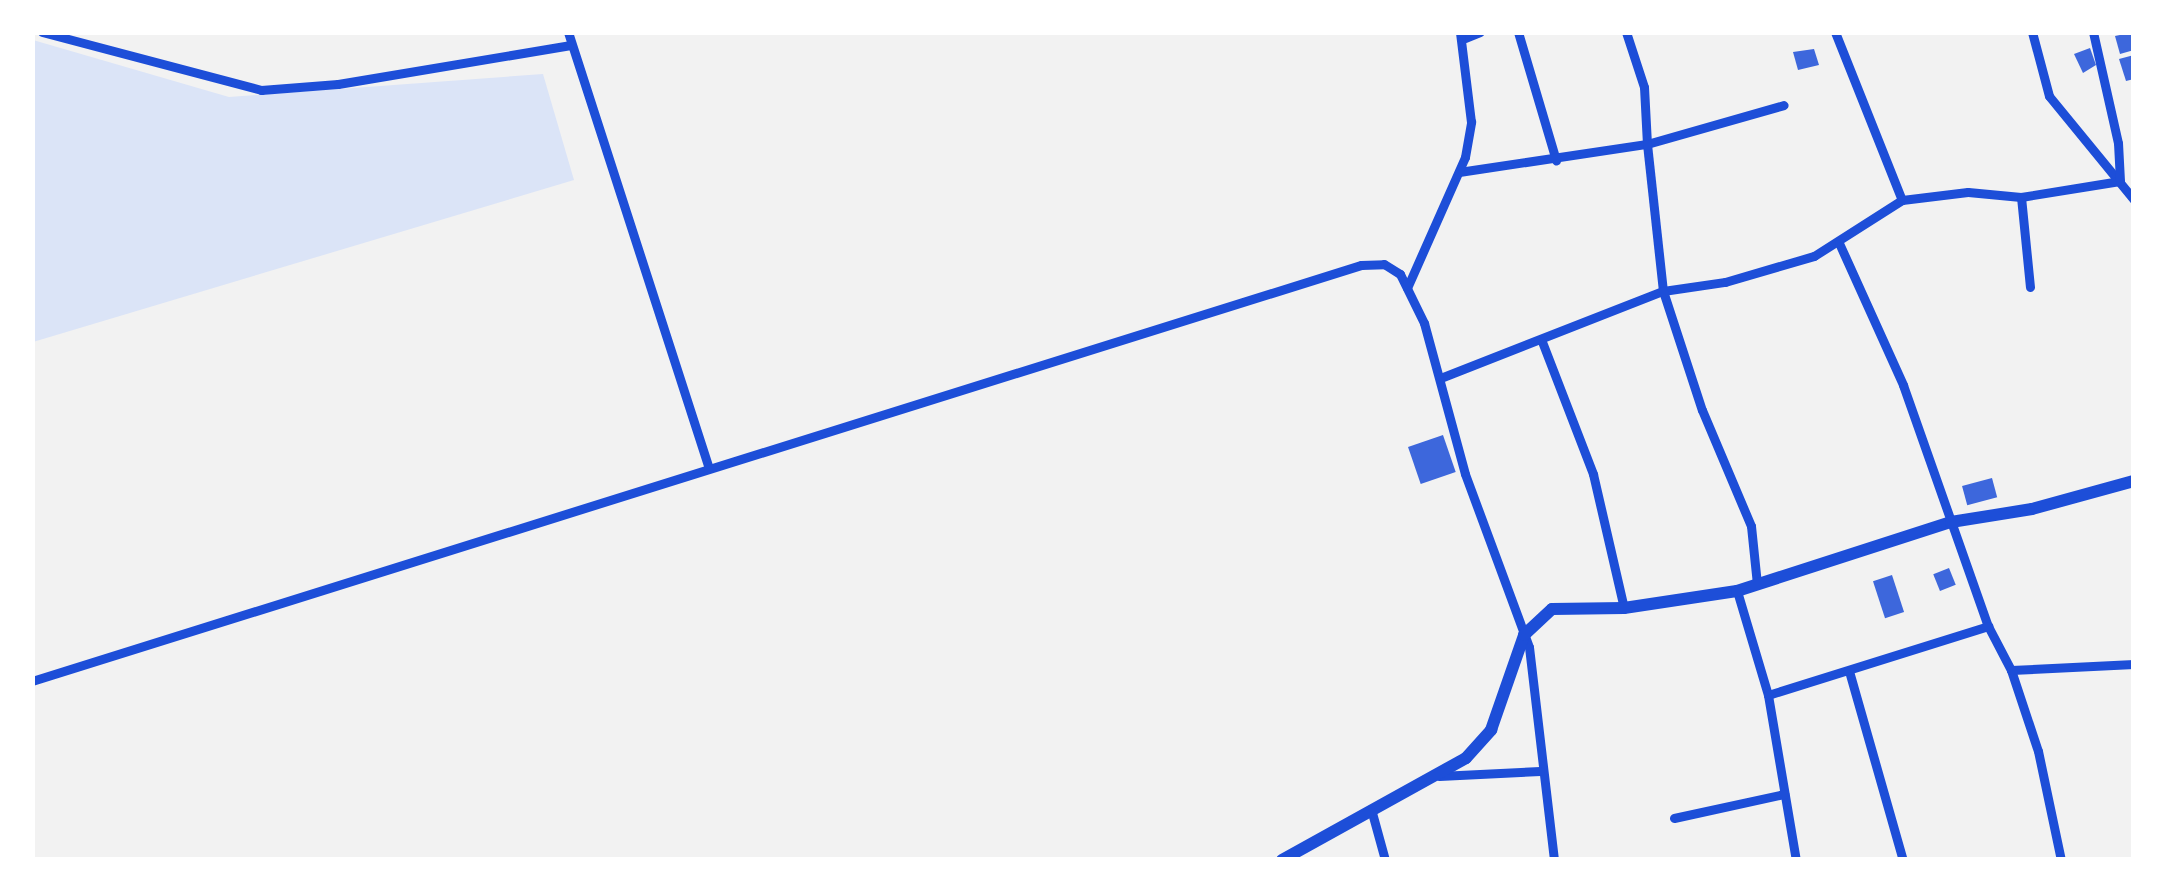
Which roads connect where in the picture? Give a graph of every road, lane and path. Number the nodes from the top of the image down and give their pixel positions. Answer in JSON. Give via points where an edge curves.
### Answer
{"nodes":[{"id":1,"x":42,"y":32,"type":"edge"},
{"id":2,"x":568,"y":32,"type":"edge"},
{"id":3,"x":1480,"y":32,"type":"edge"},
{"id":4,"x":1518,"y":32,"type":"edge"},
{"id":5,"x":1626,"y":32,"type":"edge"},
{"id":6,"x":1836,"y":32,"type":"edge"},
{"id":7,"x":2032,"y":32,"type":"edge"},
{"id":8,"x":2092,"y":32,"type":"edge"},
{"id":9,"x":1463,"y":35,"type":"edge"},
{"id":10,"x":571,"y":46,"type":"junction"},
{"id":11,"x":1784,"y":104,"type":"dead end"},
{"id":12,"x":1647,"y":144,"type":"junction"},
{"id":13,"x":1556,"y":160,"type":"junction"},
{"id":14,"x":1459,"y":172,"type":"junction"},
{"id":15,"x":2120,"y":181,"type":"junction"},
{"id":16,"x":2021,"y":197,"type":"junction"},
{"id":17,"x":1902,"y":200,"type":"junction"},
{"id":18,"x":2134,"y":200,"type":"edge"},
{"id":19,"x":1838,"y":243,"type":"junction"},
{"id":20,"x":2030,"y":286,"type":"dead end"},
{"id":21,"x":1407,"y":288,"type":"junction"},
{"id":22,"x":1663,"y":291,"type":"junction"},
{"id":23,"x":1541,"y":339,"type":"junction"},
{"id":24,"x":1442,"y":377,"type":"junction"},
{"id":25,"x":709,"y":468,"type":"junction"},
{"id":26,"x":2134,"y":481,"type":"edge"},
{"id":27,"x":1952,"y":522,"type":"junction"},
{"id":28,"x":1757,"y":584,"type":"junction"},
{"id":29,"x":1737,"y":591,"type":"junction"},
{"id":30,"x":1624,"y":608,"type":"junction"},
{"id":31,"x":1988,"y":626,"type":"junction"},
{"id":32,"x":1524,"y":635,"type":"junction"},
{"id":33,"x":2134,"y":664,"type":"edge"},
{"id":34,"x":1849,"y":670,"type":"junction"},
{"id":35,"x":2011,"y":670,"type":"junction"},
{"id":36,"x":32,"y":681,"type":"edge"},
{"id":37,"x":1768,"y":696,"type":"junction"},
{"id":38,"x":1540,"y":771,"type":"junction"},
{"id":39,"x":1436,"y":776,"type":"junction"},
{"id":40,"x":1784,"y":794,"type":"junction"},
{"id":41,"x":1370,"y":809,"type":"junction"},
{"id":42,"x":1674,"y":818,"type":"dead end"},
{"id":43,"x":1282,"y":860,"type":"edge"},
{"id":44,"x":1385,"y":860,"type":"edge"},
{"id":45,"x":1554,"y":860,"type":"edge"},
{"id":46,"x":1796,"y":860,"type":"edge"},
{"id":47,"x":1903,"y":860,"type":"edge"},
{"id":48,"x":2060,"y":860,"type":"edge"}],
"edges":[{"from":1,"to":10,"type":"street","via":[[260,90]]},
{"from":2,"to":10,"type":"street"},
{"from":3,"to":9,"type":"street"},
{"from":4,"to":13,"type":"street"},
{"from":5,"to":12,"type":"street","via":[[1644,87]]},
{"from":6,"to":17,"type":"street"},
{"from":7,"to":15,"type":"street","via":[[2049,96]]},
{"from":8,"to":15,"type":"street","via":[[2118,143]]},
{"from":9,"to":14,"type":"street","via":[[1471,122]]},
{"from":10,"to":25,"type":"street"},
{"from":11,"to":12,"type":"street"},
{"from":12,"to":13,"type":"street"},
{"from":12,"to":22,"type":"street"},
{"from":13,"to":14,"type":"street"},
{"from":14,"to":21,"type":"street"},
{"from":15,"to":16,"type":"street"},
{"from":15,"to":18,"type":"street"},
{"from":16,"to":17,"type":"street","via":[[1968,192]]},
{"from":16,"to":20,"type":"street"},
{"from":17,"to":19,"type":"street","via":[[1866,218]]},
{"from":19,"to":22,"type":"street","via":[[1776,270]]},
{"from":19,"to":27,"type":"street","via":[[1903,385]]},
{"from":21,"to":24,"type":"street"},
{"from":21,"to":25,"type":"street","via":[[1384,264],[1362,264]]},
{"from":22,"to":23,"type":"street"},
{"from":22,"to":28,"type":"street","via":[[1702,410],[1751,526]]},
{"from":23,"to":24,"type":"street"},
{"from":23,"to":30,"type":"street","via":[[1593,474]]},
{"from":24,"to":32,"type":"street","via":[[1465,474]]},
{"from":25,"to":36,"type":"street"},
{"from":26,"to":27,"type":"main road"},
{"from":27,"to":28,"type":"main road"},
{"from":27,"to":31,"type":"street"},
{"from":28,"to":29,"type":"main road"},
{"from":29,"to":30,"type":"main road"},
{"from":29,"to":37,"type":"street"},
{"from":30,"to":32,"type":"main road","via":[[1552,609]]},
{"from":31,"to":34,"type":"street"},
{"from":31,"to":35,"type":"street"},
{"from":32,"to":38,"type":"street"},
{"from":32,"to":39,"type":"main road","via":[[1491,730],[1466,758]]},
{"from":33,"to":35,"type":"street"},
{"from":34,"to":37,"type":"street"},
{"from":34,"to":47,"type":"street"},
{"from":35,"to":48,"type":"street","via":[[2038,751]]},
{"from":37,"to":40,"type":"street"},
{"from":38,"to":39,"type":"street"},
{"from":38,"to":45,"type":"street"},
{"from":39,"to":41,"type":"main road"},
{"from":40,"to":42,"type":"street"},
{"from":40,"to":46,"type":"street"},
{"from":41,"to":43,"type":"main road"},
{"from":41,"to":44,"type":"street"}]}
